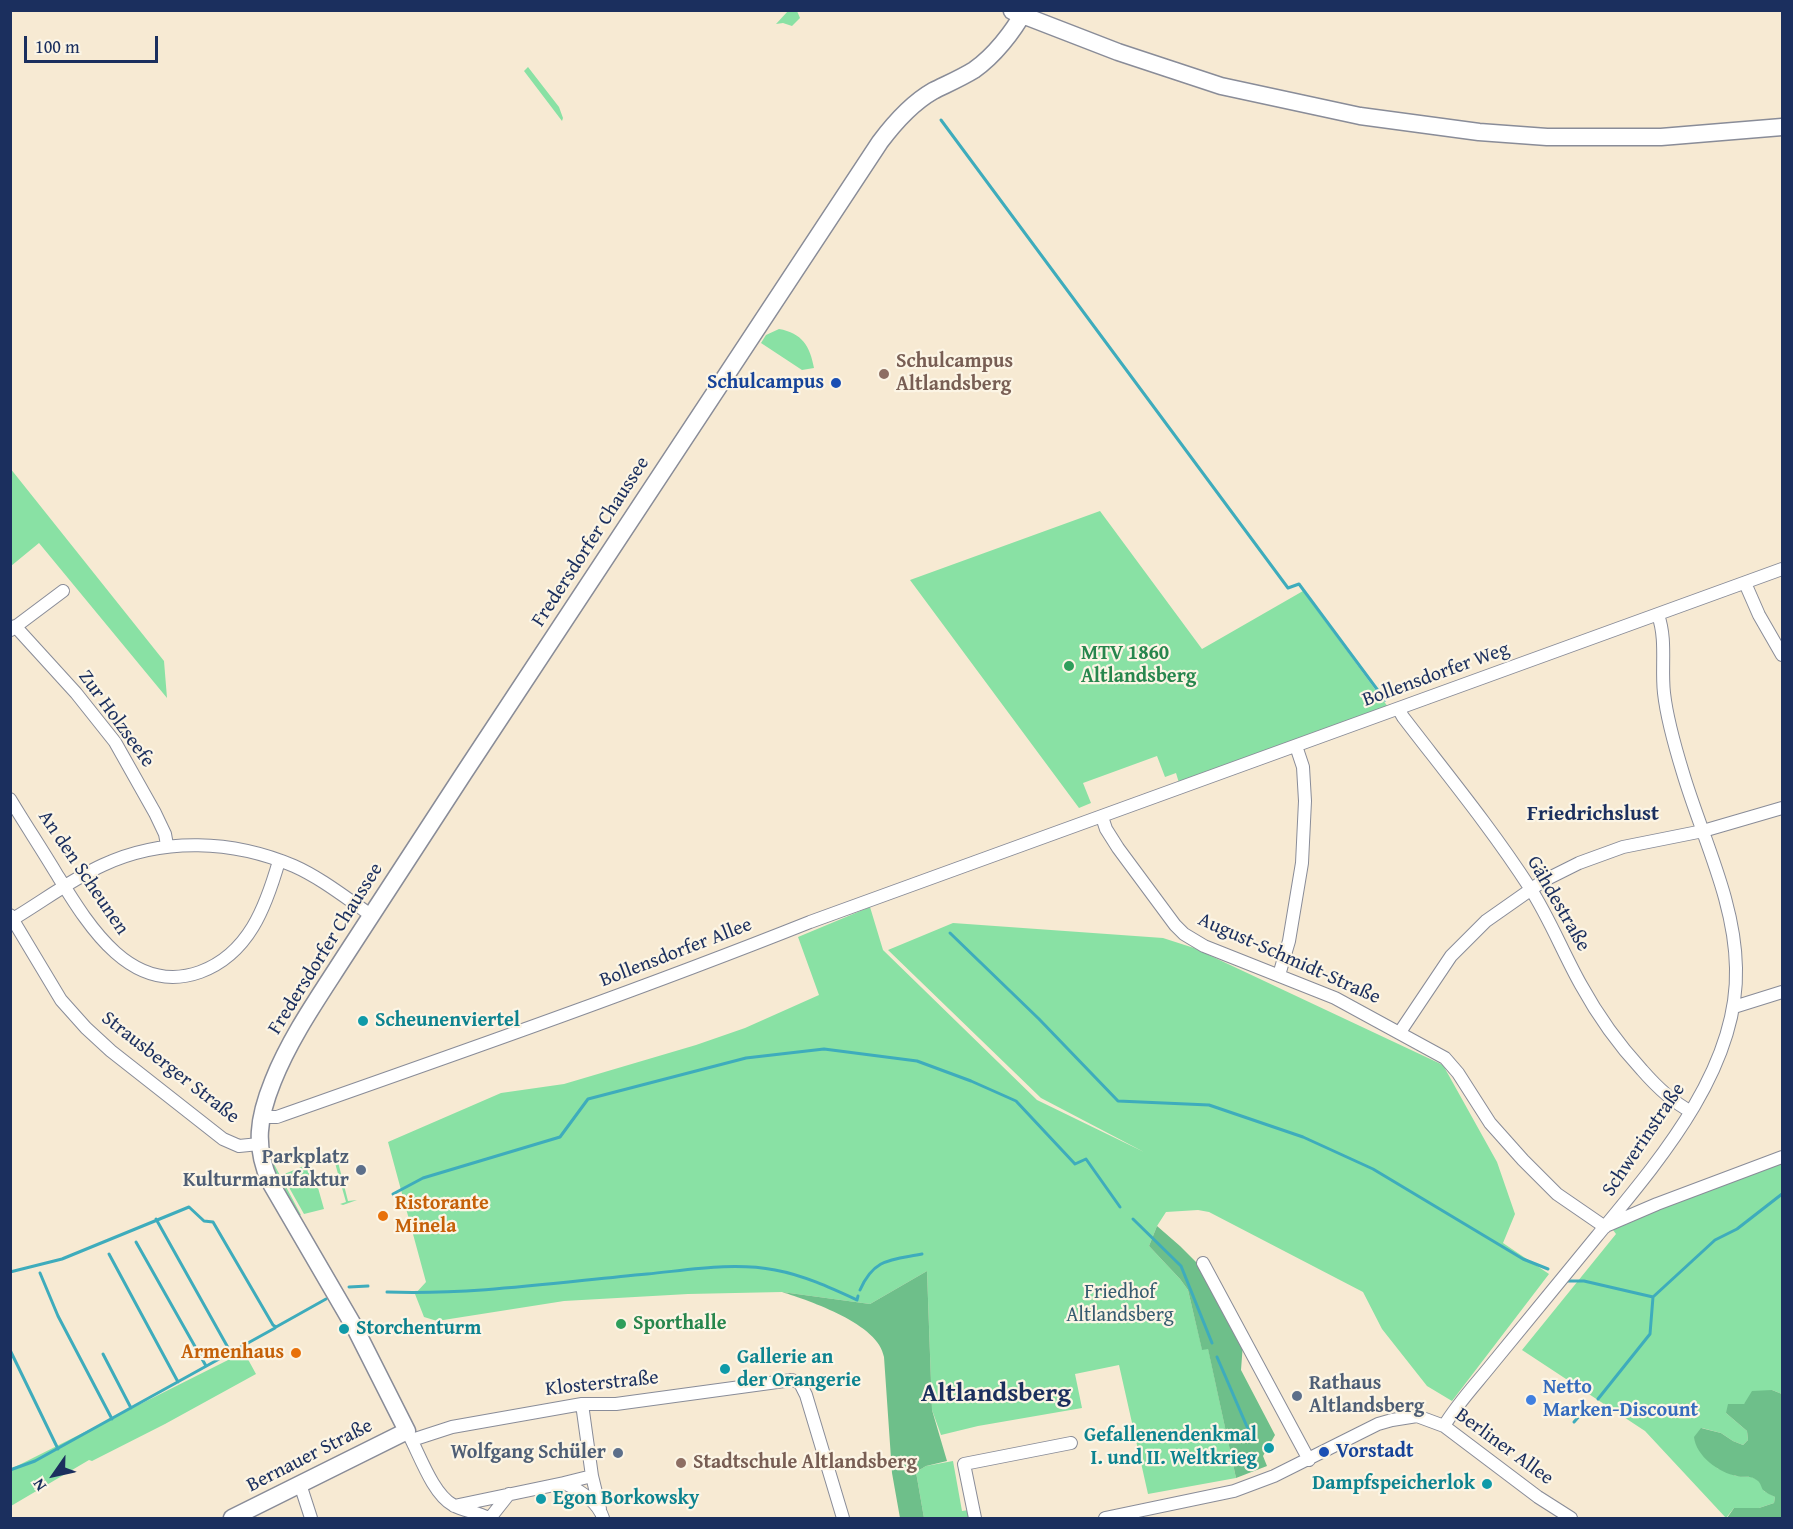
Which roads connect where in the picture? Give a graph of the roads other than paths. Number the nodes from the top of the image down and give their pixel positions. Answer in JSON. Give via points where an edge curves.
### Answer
{"nodes":[{"id":1,"x":1019,"y":12,"type":"edge"},
{"id":2,"x":1782,"y":127,"type":"edge"},
{"id":3,"x":1782,"y":569,"type":"edge"},
{"id":4,"x":1745,"y":583,"type":"junction"},
{"id":5,"x":63,"y":591,"type":"dead end"},
{"id":6,"x":1658,"y":615,"type":"junction"},
{"id":7,"x":13,"y":628,"type":"edge"},
{"id":8,"x":1782,"y":655,"type":"edge"},
{"id":9,"x":1399,"y":710,"type":"junction"},
{"id":10,"x":1296,"y":746,"type":"junction"},
{"id":11,"x":10,"y":799,"type":"edge"},
{"id":12,"x":1782,"y":808,"type":"edge"},
{"id":13,"x":1102,"y":818,"type":"junction"},
{"id":14,"x":1703,"y":831,"type":"junction"},
{"id":15,"x":167,"y":845,"type":"junction"},
{"id":16,"x":279,"y":861,"type":"junction"},
{"id":17,"x":65,"y":887,"type":"junction"},
{"id":18,"x":1531,"y":889,"type":"junction"},
{"id":19,"x":371,"y":915,"type":"junction"},
{"id":20,"x":12,"y":917,"type":"edge"},
{"id":21,"x":1278,"y":975,"type":"junction"},
{"id":22,"x":1782,"y":992,"type":"edge"},
{"id":23,"x":1734,"y":1007,"type":"junction"},
{"id":24,"x":1400,"y":1032,"type":"junction"},
{"id":25,"x":1690,"y":1111,"type":"junction"},
{"id":26,"x":262,"y":1117,"type":"junction"},
{"id":27,"x":259,"y":1144,"type":"junction"},
{"id":28,"x":1782,"y":1157,"type":"edge"},
{"id":29,"x":1605,"y":1227,"type":"junction"},
{"id":30,"x":1203,"y":1263,"type":"dead end"},
{"id":31,"x":582,"y":1404,"type":"junction"},
{"id":32,"x":1444,"y":1426,"type":"junction"},
{"id":33,"x":409,"y":1435,"type":"junction"},
{"id":34,"x":1071,"y":1443,"type":"dead end"},
{"id":35,"x":1309,"y":1460,"type":"junction"},
{"id":36,"x":592,"y":1476,"type":"junction"},
{"id":37,"x":564,"y":1483,"type":"junction"},
{"id":38,"x":300,"y":1484,"type":"junction"},
{"id":39,"x":509,"y":1494,"type":"junction"},
{"id":40,"x":454,"y":1506,"type":"junction"},
{"id":41,"x":602,"y":1514,"type":"edge"},
{"id":42,"x":466,"y":1515,"type":"edge"},
{"id":43,"x":232,"y":1518,"type":"edge"},
{"id":44,"x":312,"y":1518,"type":"edge"},
{"id":45,"x":489,"y":1518,"type":"edge"},
{"id":46,"x":843,"y":1518,"type":"edge"},
{"id":47,"x":975,"y":1518,"type":"edge"},
{"id":48,"x":1105,"y":1518,"type":"edge"},
{"id":49,"x":1571,"y":1518,"type":"edge"}],
"edges":[{"from":1,"to":2,"type":"main road","via":[[1118,52],[1221,86],[1360,116],[1547,137],[1661,137]]},
{"from":1,"to":19,"type":"main road","name":"Fredersdorfer Chaussee","via":[[990,57],[915,104],[880,142]]},
{"from":3,"to":4,"type":"street","name":"Bollensdorfer Weg"},
{"from":4,"to":6,"type":"street","name":"Bollensdorfer Weg"},
{"from":4,"to":8,"type":"street","via":[[1758,615]]},
{"from":5,"to":7,"type":"street","name":"Zur Holzseefe"},
{"from":6,"to":9,"type":"street","name":"Bollensdorfer Weg"},
{"from":6,"to":14,"type":"street","name":"Schwerinstraße","via":[[1671,731]]},
{"from":7,"to":15,"type":"street","name":"Zur Holzseefe","via":[[76,693],[114,742],[155,813]]},
{"from":9,"to":10,"type":"street","name":"Bollensdorfer Weg"},
{"from":9,"to":18,"type":"street","name":"Gähdestraße"},
{"from":10,"to":13,"type":"street","name":"Bollensdorfer Weg"},
{"from":10,"to":21,"type":"street","via":[[1303,767],[1305,801],[1302,863],[1289,941]]},
{"from":11,"to":17,"type":"street","name":"An den Scheunen"},
{"from":12,"to":14,"type":"street"},
{"from":13,"to":21,"type":"street","name":"August-Schmidt-Straße","via":[[1118,848],[1184,934],[1204,946]]},
{"from":13,"to":26,"type":"street","name":"Bollensdorfer Allee","via":[[470,1049],[277,1117]]},
{"from":14,"to":18,"type":"street","via":[[1600,855]]},
{"from":14,"to":23,"type":"street","name":"Schwerinstraße","via":[[1732,930],[1736,966]]},
{"from":15,"to":16,"type":"street","via":[[215,846]]},
{"from":15,"to":17,"type":"street","via":[[108,862]]},
{"from":16,"to":17,"type":"street","name":"An den Scheunen","via":[[265,905],[244,940],[222,961],[183,976],[155,975],[116,953],[98,935]]},
{"from":16,"to":19,"type":"street","via":[[309,874]]},
{"from":17,"to":20,"type":"street"},
{"from":18,"to":24,"type":"street","via":[[1486,921],[1450,956]]},
{"from":18,"to":25,"type":"street","name":"Gähdestraße","via":[[1580,984],[1610,1032],[1664,1093]]},
{"from":19,"to":26,"type":"main road","name":"Fredersdorfer Chaussee","via":[[283,1056]]},
{"from":20,"to":27,"type":"street","name":"Strausberger Straße","via":[[61,1000],[111,1051],[223,1139],[239,1146]]},
{"from":21,"to":24,"type":"street","name":"August-Schmidt-Straße","via":[[1343,1001]]},
{"from":22,"to":23,"type":"street"},
{"from":23,"to":25,"type":"street","name":"Schwerinstraße","via":[[1714,1064]]},
{"from":24,"to":29,"type":"street","name":"August-Schmidt-Straße","via":[[1450,1063],[1490,1123],[1522,1160],[1557,1194]]},
{"from":25,"to":29,"type":"street","name":"Schwerinstraße","via":[[1644,1181]]},
{"from":26,"to":27,"type":"main road","name":"Fredersdorfer Chaussee"},
{"from":27,"to":33,"type":"main road","via":[[270,1182],[356,1328]]},
{"from":28,"to":29,"type":"street"},
{"from":29,"to":32,"type":"street","name":"Schwerinstraße"},
{"from":30,"to":35,"type":"street"},
{"from":31,"to":33,"type":"street","name":"Klosterstraße"},
{"from":31,"to":36,"type":"street"},
{"from":31,"to":46,"type":"street","name":"Klosterstraße","via":[[610,1405],[792,1380],[800,1383]]},
{"from":32,"to":35,"type":"street","name":"Berliner Allee","via":[[1417,1416],[1392,1420]]},
{"from":32,"to":49,"type":"street","name":"Berliner Allee"},
{"from":33,"to":38,"type":"main road","name":"Bernauer Straße"},
{"from":33,"to":40,"type":"street","via":[[437,1490]]},
{"from":34,"to":47,"type":"street","via":[[964,1464]]},
{"from":35,"to":48,"type":"street","name":"Berliner Allee","via":[[1234,1491]]},
{"from":36,"to":37,"type":"street"},
{"from":36,"to":41,"type":"street"},
{"from":37,"to":39,"type":"street"},
{"from":37,"to":41,"type":"street","via":[[578,1489]]},
{"from":38,"to":43,"type":"main road","name":"Bernauer Straße"},
{"from":38,"to":44,"type":"street"},
{"from":39,"to":40,"type":"street"},
{"from":39,"to":45,"type":"street"},
{"from":40,"to":42,"type":"street"},
{"from":42,"to":45,"type":"street"}]}
